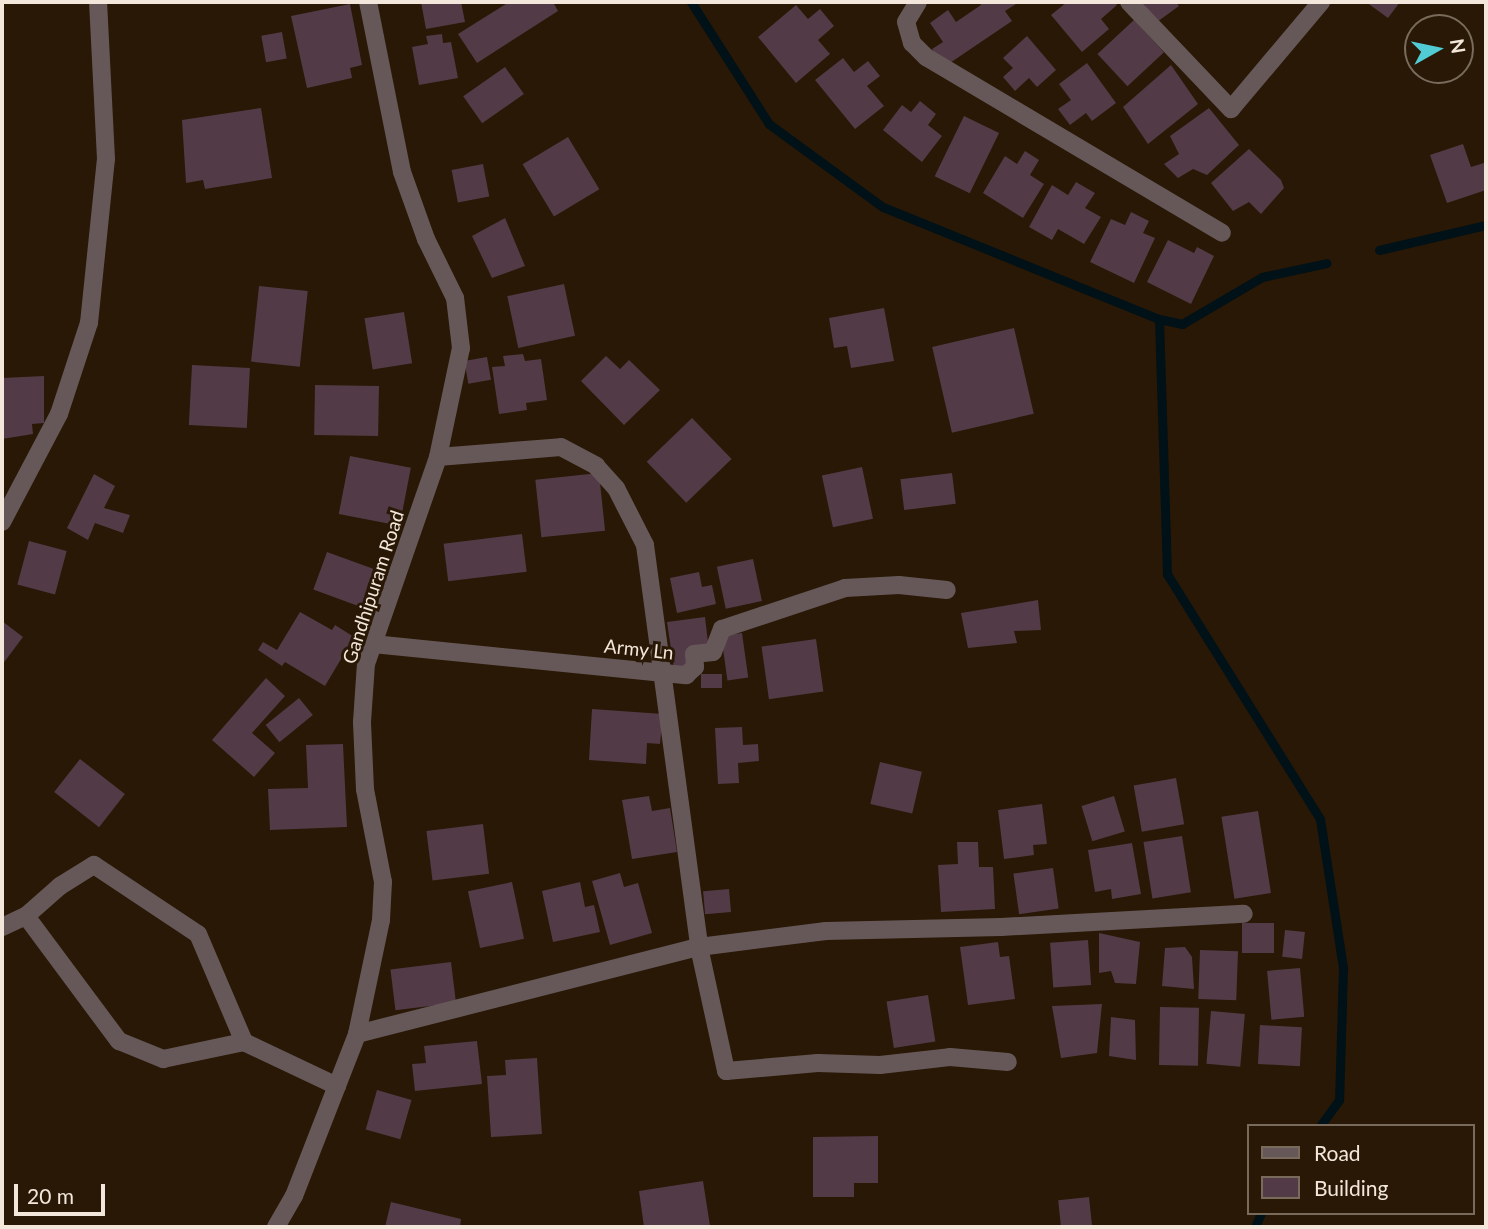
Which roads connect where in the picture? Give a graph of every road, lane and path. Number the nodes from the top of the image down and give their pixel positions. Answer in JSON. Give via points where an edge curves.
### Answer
{"nodes":[{"id":1,"x":98,"y":2,"type":"edge"},
{"id":2,"x":368,"y":2,"type":"edge"},
{"id":3,"x":918,"y":2,"type":"edge"},
{"id":4,"x":1129,"y":2,"type":"edge"},
{"id":5,"x":1321,"y":2,"type":"edge"},
{"id":6,"x":1223,"y":233,"type":"dead end"},
{"id":7,"x":438,"y":457,"type":"junction"},
{"id":8,"x":2,"y":522,"type":"edge"},
{"id":9,"x":947,"y":590,"type":"dead end"},
{"id":10,"x":373,"y":644,"type":"junction"},
{"id":11,"x":664,"y":671,"type":"junction"},
{"id":12,"x":1244,"y":914,"type":"dead end"},
{"id":13,"x":26,"y":916,"type":"junction"},
{"id":14,"x":2,"y":927,"type":"edge"},
{"id":15,"x":699,"y":947,"type":"junction"},
{"id":16,"x":358,"y":1034,"type":"junction"},
{"id":17,"x":244,"y":1042,"type":"junction"},
{"id":18,"x":1008,"y":1062,"type":"dead end"},
{"id":19,"x":337,"y":1086,"type":"junction"},
{"id":20,"x":276,"y":1227,"type":"edge"}],
"edges":[{"from":1,"to":8,"type":"street","via":[[106,159],[89,323],[59,414]]},
{"from":2,"to":7,"type":"street","name":"Gandhipuram Road","via":[[402,172],[426,239],[455,298],[461,348]]},
{"from":3,"to":6,"type":"street","via":[[906,22],[912,43],[926,57]]},
{"from":4,"to":5,"type":"street","via":[[1231,109]]},
{"from":7,"to":10,"type":"street","name":"Gandhipuram Road"},
{"from":7,"to":11,"type":"street","via":[[561,447],[596,466],[616,488],[645,545]]},
{"from":9,"to":11,"type":"street","name":"Army Ln","via":[[899,585],[845,588],[722,629],[713,652],[694,654],[695,667],[686,675]]},
{"from":10,"to":11,"type":"street","name":"Army Ln"},
{"from":10,"to":16,"type":"street","name":"Gandhipuram Road","via":[[366,664],[362,722],[365,789],[383,882],[382,920]]},
{"from":11,"to":15,"type":"street"},
{"from":12,"to":15,"type":"street","via":[[826,931]]},
{"from":13,"to":14,"type":"street"},
{"from":13,"to":17,"type":"street","via":[[120,1041],[163,1059]]},
{"from":13,"to":17,"type":"street","via":[[60,886],[94,865],[198,934]]},
{"from":15,"to":16,"type":"street"},
{"from":15,"to":18,"type":"street","via":[[726,1071],[950,1058]]},
{"from":16,"to":19,"type":"street","name":"Gandhipuram Road"},
{"from":17,"to":19,"type":"street"},
{"from":19,"to":20,"type":"street","name":"Gandhipuram Road","via":[[294,1196]]}]}
